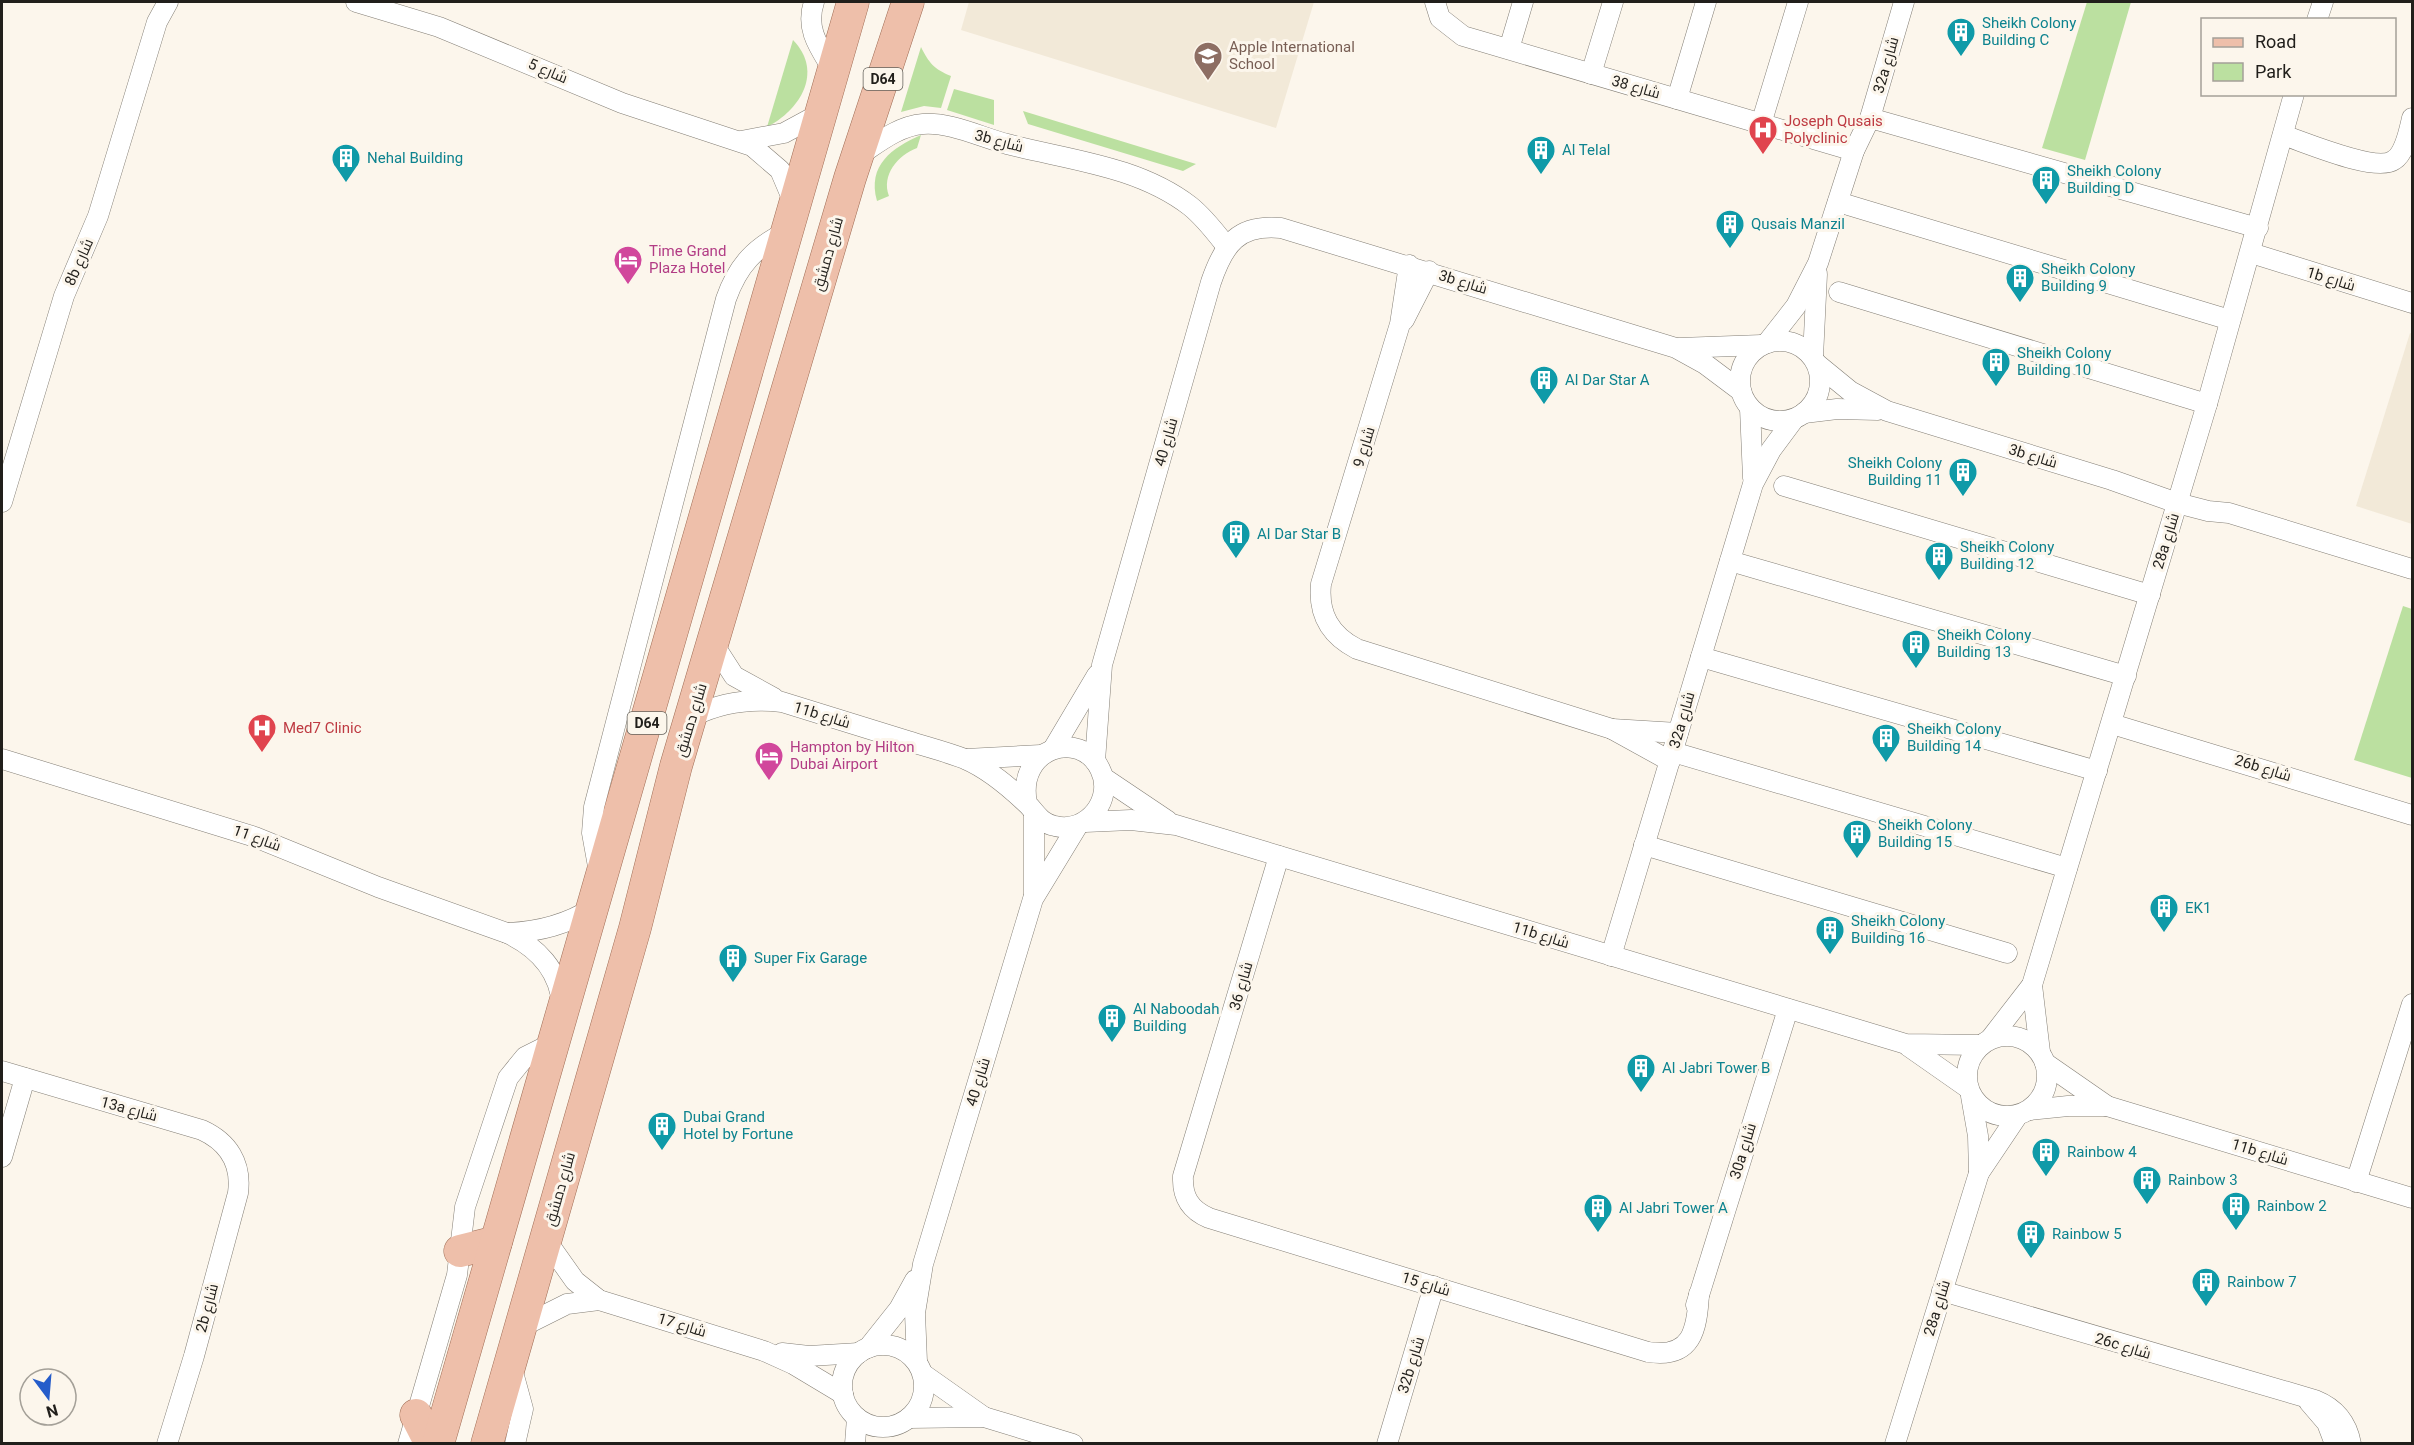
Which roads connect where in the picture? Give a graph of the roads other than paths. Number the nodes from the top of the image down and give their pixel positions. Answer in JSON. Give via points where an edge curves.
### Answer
{"nodes":[{"id":1,"x":158,"y":2,"type":"edge"},
{"id":2,"x":168,"y":2,"type":"edge"},
{"id":3,"x":356,"y":2,"type":"edge"},
{"id":4,"x":814,"y":2,"type":"edge"},
{"id":5,"x":853,"y":2,"type":"edge"},
{"id":6,"x":908,"y":2,"type":"edge"},
{"id":7,"x":1435,"y":2,"type":"edge"},
{"id":8,"x":1523,"y":2,"type":"edge"},
{"id":9,"x":1613,"y":2,"type":"edge"},
{"id":10,"x":1706,"y":2,"type":"edge"},
{"id":11,"x":1798,"y":2,"type":"edge"},
{"id":12,"x":1904,"y":2,"type":"edge"},
{"id":13,"x":2323,"y":2,"type":"edge"},
{"id":14,"x":2319,"y":18,"type":"edge"},
{"id":15,"x":157,"y":22,"type":"junction"},
{"id":16,"x":1509,"y":50,"type":"junction"},
{"id":17,"x":833,"y":70,"type":"junction"},
{"id":18,"x":1591,"y":74,"type":"junction"},
{"id":19,"x":2293,"y":96,"type":"edge"},
{"id":20,"x":1677,"y":99,"type":"junction"},
{"id":21,"x":821,"y":113,"type":"junction"},
{"id":22,"x":1870,"y":118,"type":"junction"},
{"id":23,"x":2412,"y":118,"type":"edge"},
{"id":24,"x":1761,"y":124,"type":"junction"},
{"id":25,"x":2283,"y":135,"type":"junction"},
{"id":26,"x":741,"y":141,"type":"junction"},
{"id":27,"x":1854,"y":151,"type":"junction"},
{"id":28,"x":858,"y":156,"type":"junction"},
{"id":29,"x":1838,"y":202,"type":"junction"},
{"id":30,"x":791,"y":218,"type":"junction"},
{"id":31,"x":2258,"y":228,"type":"junction"},
{"id":32,"x":1248,"y":230,"type":"joint"},
{"id":33,"x":1227,"y":247,"type":"junction"},
{"id":34,"x":2251,"y":254,"type":"junction"},
{"id":35,"x":1818,"y":263,"type":"junction"},
{"id":36,"x":1409,"y":265,"type":"junction"},
{"id":37,"x":1429,"y":271,"type":"junction"},
{"id":38,"x":1839,"y":292,"type":"dead end"},
{"id":39,"x":2412,"y":303,"type":"edge"},
{"id":40,"x":2230,"y":320,"type":"junction"},
{"id":41,"x":1400,"y":324,"type":"junction"},
{"id":42,"x":1764,"y":344,"type":"junction"},
{"id":43,"x":1676,"y":348,"type":"junction"},
{"id":44,"x":1815,"y":361,"type":"junction"},
{"id":45,"x":1745,"y":399,"type":"junction"},
{"id":46,"x":2207,"y":404,"type":"junction"},
{"id":47,"x":1887,"y":411,"type":"junction"},
{"id":48,"x":1799,"y":416,"type":"junction"},
{"id":49,"x":1753,"y":484,"type":"junction"},
{"id":50,"x":1784,"y":486,"type":"dead end"},
{"id":51,"x":2180,"y":494,"type":"junction"},
{"id":52,"x":2,"y":502,"type":"edge"},
{"id":53,"x":1730,"y":561,"type":"junction"},
{"id":54,"x":2412,"y":568,"type":"edge"},
{"id":55,"x":2150,"y":595,"type":"junction"},
{"id":56,"x":714,"y":645,"type":"junction"},
{"id":57,"x":1701,"y":657,"type":"junction"},
{"id":58,"x":1102,"y":665,"type":"junction"},
{"id":59,"x":2126,"y":676,"type":"junction"},
{"id":60,"x":782,"y":702,"type":"junction"},
{"id":61,"x":693,"y":716,"type":"junction"},
{"id":62,"x":2112,"y":724,"type":"junction"},
{"id":63,"x":1612,"y":729,"type":"junction"},
{"id":64,"x":1674,"y":749,"type":"junction"},
{"id":65,"x":1047,"y":752,"type":"junction"},
{"id":66,"x":2,"y":759,"type":"edge"},
{"id":67,"x":966,"y":759,"type":"junction"},
{"id":68,"x":1099,"y":770,"type":"junction"},
{"id":69,"x":2097,"y":771,"type":"junction"},
{"id":70,"x":1030,"y":808,"type":"junction"},
{"id":71,"x":2412,"y":815,"type":"edge"},
{"id":72,"x":1081,"y":824,"type":"junction"},
{"id":73,"x":1176,"y":825,"type":"junction"},
{"id":74,"x":1644,"y":845,"type":"junction"},
{"id":75,"x":1279,"y":856,"type":"junction"},
{"id":76,"x":2067,"y":868,"type":"junction"},
{"id":77,"x":597,"y":896,"type":"junction"},
{"id":78,"x":1033,"y":899,"type":"junction"},
{"id":79,"x":507,"y":933,"type":"junction"},
{"id":80,"x":2007,"y":953,"type":"dead end"},
{"id":81,"x":1611,"y":956,"type":"junction"},
{"id":82,"x":2031,"y":985,"type":"junction"},
{"id":83,"x":2412,"y":1004,"type":"edge"},
{"id":84,"x":1788,"y":1009,"type":"junction"},
{"id":85,"x":558,"y":1028,"type":"junction"},
{"id":86,"x":1986,"y":1042,"type":"junction"},
{"id":87,"x":1906,"y":1044,"type":"junction"},
{"id":88,"x":2042,"y":1057,"type":"junction"},
{"id":89,"x":2,"y":1071,"type":"edge"},
{"id":90,"x":25,"y":1078,"type":"junction"},
{"id":91,"x":1969,"y":1092,"type":"junction"},
{"id":92,"x":2107,"y":1107,"type":"junction"},
{"id":93,"x":2024,"y":1113,"type":"junction"},
{"id":94,"x":1191,"y":1150,"type":"joint"},
{"id":95,"x":2,"y":1157,"type":"edge"},
{"id":96,"x":238,"y":1171,"type":"joint"},
{"id":97,"x":1979,"y":1173,"type":"junction"},
{"id":98,"x":2356,"y":1182,"type":"junction"},
{"id":99,"x":2412,"y":1198,"type":"edge"},
{"id":100,"x":546,"y":1240,"type":"junction"},
{"id":101,"x":496,"y":1242,"type":"junction"},
{"id":102,"x":460,"y":1251,"type":"junction"},
{"id":103,"x":923,"y":1264,"type":"junction"},
{"id":104,"x":1434,"y":1286,"type":"junction"},
{"id":105,"x":1942,"y":1291,"type":"junction"},
{"id":106,"x":1700,"y":1294,"type":"joint"},
{"id":107,"x":599,"y":1300,"type":"junction"},
{"id":108,"x":521,"y":1327,"type":"junction"},
{"id":109,"x":863,"y":1350,"type":"junction"},
{"id":110,"x":764,"y":1351,"type":"junction"},
{"id":111,"x":511,"y":1363,"type":"junction"},
{"id":112,"x":920,"y":1368,"type":"junction"},
{"id":113,"x":843,"y":1394,"type":"junction"},
{"id":114,"x":2305,"y":1398,"type":"junction"},
{"id":115,"x":984,"y":1417,"type":"junction"},
{"id":116,"x":857,"y":1418,"type":"junction"},
{"id":117,"x":909,"y":1418,"type":"junction"},
{"id":118,"x":412,"y":1429,"type":"edge"},
{"id":119,"x":877,"y":1435,"type":"edge"},
{"id":120,"x":167,"y":1443,"type":"edge"},
{"id":121,"x":431,"y":1443,"type":"edge"},
{"id":122,"x":438,"y":1443,"type":"edge"},
{"id":123,"x":487,"y":1443,"type":"edge"},
{"id":124,"x":514,"y":1443,"type":"edge"},
{"id":125,"x":855,"y":1443,"type":"edge"},
{"id":126,"x":1073,"y":1443,"type":"edge"},
{"id":127,"x":1387,"y":1443,"type":"edge"},
{"id":128,"x":1895,"y":1443,"type":"edge"},
{"id":129,"x":2335,"y":1443,"type":"edge"},
{"id":130,"x":2351,"y":1443,"type":"edge"}],
"edges":[{"from":1,"to":15,"type":"street","name":"8b شارع"},
{"from":2,"to":15,"type":"street","name":"8b شارع"},
{"from":3,"to":26,"type":"street","name":"شارع 5","via":[[439,27],[622,103]]},
{"from":4,"to":17,"type":"street","via":[[810,28]]},
{"from":5,"to":17,"type":"main road","number":"D64"},
{"from":6,"to":28,"type":"main road","name":"شارع دمشق","number":"D64"},
{"from":7,"to":16,"type":"street","name":"شارع 38","via":[[1440,18],[1454,31]]},
{"from":8,"to":16,"type":"street"},
{"from":9,"to":18,"type":"street"},
{"from":10,"to":20,"type":"street"},
{"from":11,"to":24,"type":"street"},
{"from":12,"to":22,"type":"street","name":"32a شارع"},
{"from":13,"to":14,"type":"street"},
{"from":15,"to":52,"type":"street","name":"8b شارع","via":[[98,216],[64,296]]},
{"from":16,"to":18,"type":"street","name":"شارع 38"},
{"from":17,"to":21,"type":"main road","number":"D64"},
{"from":18,"to":20,"type":"street","name":"شارع 38"},
{"from":19,"to":25,"type":"street","name":"28a شارع"},
{"from":20,"to":24,"type":"street","name":"شارع 38"},
{"from":21,"to":26,"type":"street","name":"شارع 5","via":[[784,133]]},
{"from":21,"to":30,"type":"main road","number":"D64"},
{"from":22,"to":27,"type":"street","name":"32a شارع"},
{"from":22,"to":31,"type":"street"},
{"from":23,"to":25,"type":"street","via":[[2401,153],[2396,160],[2379,165]]},
{"from":24,"to":27,"type":"street","name":"شارع 38"},
{"from":25,"to":31,"type":"street","name":"28a شارع"},
{"from":26,"to":30,"type":"street","name":"شارع 5","via":[[772,161],[787,181]]},
{"from":27,"to":29,"type":"street","name":"32a شارع"},
{"from":28,"to":33,"type":"street","name":"3b شارع","via":[[891,134],[912,126],[935,124],[953,128],[1082,160],[1150,184],[1191,207]]},
{"from":28,"to":56,"type":"main road","name":"شارع دمشق","number":"D64"},
{"from":29,"to":35,"type":"street","name":"32a شارع"},
{"from":29,"to":40,"type":"street"},
{"from":30,"to":77,"type":"main road","number":"D64"},
{"from":30,"to":77,"type":"street","via":[[737,271],[726,299],[594,807]]},
{"from":31,"to":34,"type":"street","name":"28a شارع"},
{"from":32,"to":33,"type":"street","name":"شارع 40"},
{"from":32,"to":36,"type":"street","name":"3b شارع","via":[[1281,228]]},
{"from":33,"to":58,"type":"street","name":"شارع 40","via":[[1211,282]]},
{"from":34,"to":39,"type":"street","name":"1b شارع"},
{"from":34,"to":40,"type":"street","name":"28a شارع"},
{"from":35,"to":42,"type":"street","name":"32a شارع","via":[[1796,306]]},
{"from":35,"to":44,"type":"street","name":"32a شارع"},
{"from":36,"to":37,"type":"street","name":"3b شارع"},
{"from":36,"to":41,"type":"street","name":"شارع 9"},
{"from":37,"to":41,"type":"street","name":"شارع 9"},
{"from":37,"to":43,"type":"street","name":"3b شارع"},
{"from":38,"to":46,"type":"street"},
{"from":40,"to":46,"type":"street","name":"28a شارع"},
{"from":41,"to":63,"type":"street","name":"شارع 9","via":[[1327,569],[1328,599],[1336,618],[1347,636],[1370,653]]},
{"from":42,"to":43,"type":"street","name":"3b شارع"},
{"from":42,"to":44,"type":"street","via":[[1787,341],[1805,350]]},
{"from":42,"to":45,"type":"street","via":[[1743,364],[1740,378]]},
{"from":43,"to":45,"type":"street","name":"3b شارع","via":[[1705,364]]},
{"from":44,"to":47,"type":"street","name":"3b شارع","via":[[1850,391]]},
{"from":44,"to":48,"type":"street","via":[[1819,391],[1814,403]]},
{"from":45,"to":48,"type":"street","via":[[1763,417],[1778,421]]},
{"from":45,"to":49,"type":"street","name":"32a شارع","via":[[1754,446]]},
{"from":46,"to":51,"type":"street","name":"28a شارع"},
{"from":47,"to":48,"type":"street","name":"3b شارع","via":[[1838,409]]},
{"from":47,"to":51,"type":"street","name":"3b شارع","via":[[2112,480]]},
{"from":48,"to":49,"type":"street","name":"32a شارع","via":[[1770,450]]},
{"from":49,"to":53,"type":"street","name":"32a شارع"},
{"from":50,"to":55,"type":"street"},
{"from":51,"to":54,"type":"street","name":"3b شارع","via":[[2208,512],[2229,513]]},
{"from":51,"to":55,"type":"street","name":"28a شارع"},
{"from":53,"to":57,"type":"street","name":"32a شارع"},
{"from":53,"to":59,"type":"street"},
{"from":55,"to":59,"type":"street","name":"28a شارع"},
{"from":56,"to":60,"type":"street","name":"11b شارع","via":[[734,676]]},
{"from":56,"to":61,"type":"main road","name":"شارع دمشق","number":"D64"},
{"from":57,"to":64,"type":"street","name":"32a شارع"},
{"from":57,"to":69,"type":"street"},
{"from":58,"to":65,"type":"street","name":"شارع 40"},
{"from":58,"to":68,"type":"street","name":"شارع 40"},
{"from":59,"to":62,"type":"street","name":"28a شارع"},
{"from":60,"to":61,"type":"street","name":"11b شارع","via":[[730,703]]},
{"from":60,"to":67,"type":"street","name":"11b شارع"},
{"from":61,"to":100,"type":"main road","name":"شارع دمشق","number":"D64"},
{"from":62,"to":69,"type":"street","name":"28a شارع"},
{"from":62,"to":71,"type":"street","name":"26b شارع"},
{"from":63,"to":64,"type":"street","name":"شارع 9"},
{"from":63,"to":64,"type":"street","name":"شارع 9"},
{"from":64,"to":74,"type":"street","name":"32a شارع"},
{"from":64,"to":76,"type":"street"},
{"from":65,"to":67,"type":"street","name":"11b شارع"},
{"from":65,"to":68,"type":"street","via":[[1076,749]]},
{"from":65,"to":70,"type":"street","via":[[1031,765],[1026,777]]},
{"from":66,"to":79,"type":"street","name":"شارع 11","via":[[235,830]]},
{"from":67,"to":70,"type":"street","name":"11b شارع","via":[[998,779]]},
{"from":68,"to":72,"type":"street","via":[[1105,791],[1101,803]]},
{"from":68,"to":73,"type":"street","name":"11b شارع"},
{"from":69,"to":76,"type":"street","name":"28a شارع"},
{"from":70,"to":72,"type":"street","via":[[1054,826]]},
{"from":70,"to":78,"type":"street","name":"شارع 40"},
{"from":72,"to":73,"type":"street","name":"11b شارع","via":[[1131,820]]},
{"from":72,"to":78,"type":"street","name":"شارع 40"},
{"from":73,"to":75,"type":"street","name":"11b شارع"},
{"from":74,"to":80,"type":"street"},
{"from":74,"to":81,"type":"street","name":"32a شارع"},
{"from":75,"to":81,"type":"street","name":"11b شارع"},
{"from":75,"to":94,"type":"street","name":"شارع 36"},
{"from":76,"to":82,"type":"street","name":"28a شارع"},
{"from":77,"to":79,"type":"street","name":"شارع 11","via":[[561,925]]},
{"from":77,"to":85,"type":"main road","number":"D64"},
{"from":78,"to":103,"type":"street","name":"شارع 40"},
{"from":79,"to":85,"type":"street","name":"شارع 11","via":[[523,940],[548,964],[556,980]]},
{"from":81,"to":84,"type":"street","name":"11b شارع"},
{"from":82,"to":86,"type":"street","name":"28a شارع"},
{"from":82,"to":88,"type":"street","name":"28a شارع"},
{"from":83,"to":98,"type":"street"},
{"from":84,"to":87,"type":"street","name":"11b شارع"},
{"from":84,"to":106,"type":"street","name":"30a شارع"},
{"from":85,"to":101,"type":"main road","number":"D64"},
{"from":85,"to":102,"type":"street","via":[[508,1078],[465,1207]]},
{"from":86,"to":87,"type":"street","name":"11b شارع"},
{"from":86,"to":88,"type":"street","via":[[2004,1035],[2018,1037],[2030,1042]]},
{"from":86,"to":91,"type":"street","via":[[1970,1058],[1966,1073]]},
{"from":87,"to":91,"type":"street","name":"11b شارع"},
{"from":88,"to":92,"type":"street","name":"11b شارع"},
{"from":88,"to":93,"type":"street","via":[[2048,1076],[2046,1089]]},
{"from":89,"to":90,"type":"street","name":"13a شارع"},
{"from":90,"to":95,"type":"street"},
{"from":90,"to":96,"type":"street","name":"13a شارع","via":[[202,1130],[223,1142]]},
{"from":91,"to":93,"type":"street","via":[[1991,1114],[2004,1117]]},
{"from":91,"to":97,"type":"street","name":"28a شارع","via":[[1978,1136]]},
{"from":92,"to":93,"type":"street","name":"11b شارع","via":[[2068,1106]]},
{"from":92,"to":98,"type":"street","name":"11b شارع"},
{"from":93,"to":97,"type":"street","name":"28a شارع"},
{"from":94,"to":104,"type":"street","name":"شارع 15","via":[[1197,1198],[1222,1221]]},
{"from":96,"to":120,"type":"street","name":"2b شارع","via":[[238,1193]]},
{"from":97,"to":105,"type":"street","name":"28a شارع"},
{"from":98,"to":99,"type":"street","name":"11b شارع"},
{"from":100,"to":107,"type":"street","name":"شارع 17","via":[[575,1281]]},
{"from":100,"to":108,"type":"main road","name":"شارع دمشق","number":"D64"},
{"from":101,"to":102,"type":"main road"},
{"from":101,"to":122,"type":"main road","number":"D64"},
{"from":102,"to":118,"type":"street","via":[[457,1275]]},
{"from":103,"to":109,"type":"street","name":"شارع 40","via":[[899,1309]]},
{"from":103,"to":112,"type":"street","name":"شارع 40","via":[[915,1313]]},
{"from":104,"to":106,"type":"street","name":"شارع 15","via":[[1659,1354],[1683,1348],[1691,1338]]},
{"from":104,"to":127,"type":"street","name":"32b شارع"},
{"from":105,"to":114,"type":"street","name":"26c شارع"},
{"from":105,"to":128,"type":"street","name":"28a شارع"},
{"from":107,"to":108,"type":"street","name":"شارع 17","via":[[567,1304]]},
{"from":107,"to":110,"type":"street","name":"شارع 17"},
{"from":108,"to":111,"type":"main road","name":"شارع دمشق","number":"D64"},
{"from":109,"to":110,"type":"street","name":"شارع 17","via":[[809,1356]]},
{"from":109,"to":112,"type":"street","via":[[881,1345],[895,1347],[907,1352]]},
{"from":109,"to":113,"type":"street","via":[[848,1364]]},
{"from":110,"to":113,"type":"street","name":"شارع 17"},
{"from":111,"to":123,"type":"main road","name":"شارع دمشق","number":"D64"},
{"from":111,"to":124,"type":"street","via":[[523,1409]]},
{"from":112,"to":115,"type":"street"},
{"from":112,"to":117,"type":"street","via":[[923,1398]]},
{"from":113,"to":116,"type":"street"},
{"from":114,"to":129,"type":"street","via":[[2327,1423]]},
{"from":114,"to":130,"type":"street","name":"26c شارع","via":[[2338,1414]]},
{"from":115,"to":117,"type":"street"},
{"from":115,"to":126,"type":"street"},
{"from":116,"to":119,"type":"street"},
{"from":116,"to":125,"type":"street"},
{"from":117,"to":119,"type":"street"},
{"from":118,"to":121,"type":"main road"}]}
